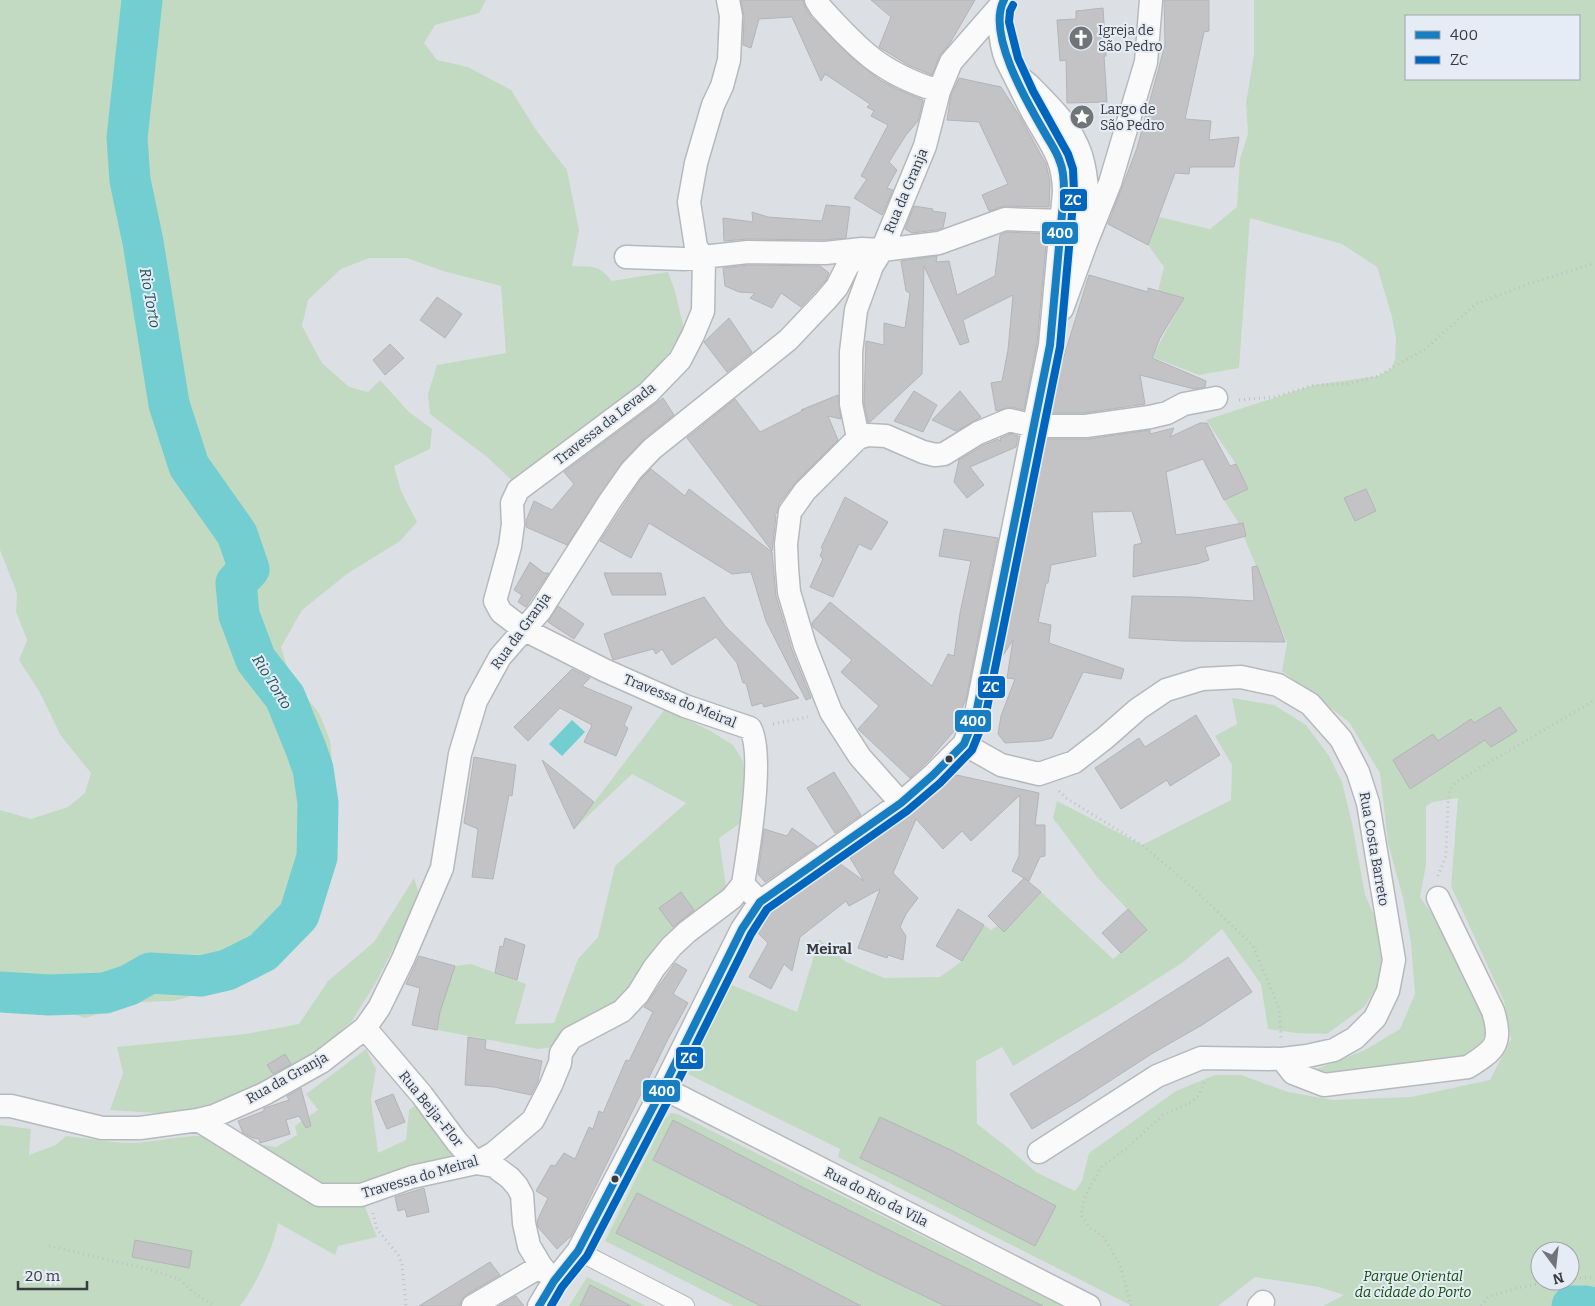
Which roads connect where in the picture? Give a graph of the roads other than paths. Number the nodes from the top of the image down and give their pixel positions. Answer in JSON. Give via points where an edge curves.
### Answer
{"nodes":[{"id":1,"x":728,"y":0,"type":"edge"},
{"id":2,"x":816,"y":0,"type":"edge"},
{"id":3,"x":1151,"y":0,"type":"edge"},
{"id":4,"x":1002,"y":3,"type":"edge"},
{"id":5,"x":1010,"y":67,"type":"junction"},
{"id":6,"x":939,"y":91,"type":"junction"},
{"id":7,"x":1062,"y":220,"type":"junction"},
{"id":8,"x":1086,"y":243,"type":"junction"},
{"id":9,"x":872,"y":250,"type":"junction"},
{"id":10,"x":626,"y":257,"type":"dead end"},
{"id":11,"x":704,"y":258,"type":"junction"},
{"id":12,"x":1050,"y":345,"type":"junction"},
{"id":13,"x":1216,"y":398,"type":"road end"},
{"id":14,"x":1034,"y":426,"type":"junction"},
{"id":15,"x":858,"y":438,"type":"junction"},
{"id":16,"x":523,"y":629,"type":"junction"},
{"id":17,"x":964,"y":744,"type":"junction"},
{"id":18,"x":901,"y":802,"type":"junction"},
{"id":19,"x":743,"y":884,"type":"junction"},
{"id":20,"x":1438,"y":898,"type":"road end"},
{"id":21,"x":760,"y":902,"type":"junction"},
{"id":22,"x":365,"y":1028,"type":"junction"},
{"id":23,"x":1282,"y":1059,"type":"junction"},
{"id":24,"x":663,"y":1088,"type":"junction"},
{"id":25,"x":0,"y":1106,"type":"edge"},
{"id":26,"x":198,"y":1120,"type":"junction"},
{"id":27,"x":1039,"y":1152,"type":"dead end"},
{"id":28,"x":476,"y":1163,"type":"junction"},
{"id":29,"x":578,"y":1251,"type":"junction"},
{"id":30,"x":547,"y":1274,"type":"junction"},
{"id":31,"x":473,"y":1306,"type":"edge"},
{"id":32,"x":539,"y":1306,"type":"edge"},
{"id":33,"x":685,"y":1306,"type":"edge"},
{"id":34,"x":1089,"y":1306,"type":"edge"}],
"edges":[{"from":1,"to":11,"type":"street","name":"Travessa da Levada","via":[[731,16],[729,60],[696,163],[690,202],[696,247]]},
{"from":2,"to":6,"type":"street","via":[[858,48],[883,67],[916,84]]},
{"from":3,"to":8,"type":"street","via":[[1143,71],[1110,183]]},
{"from":4,"to":5,"type":"street","via":[[999,23]]},
{"from":4,"to":6,"type":"street","via":[[951,62]]},
{"from":5,"to":7,"type":"street","via":[[1059,159],[1064,175]]},
{"from":5,"to":8,"type":"street","via":[[1057,112],[1081,155],[1088,193]]},
{"from":6,"to":9,"type":"street","name":"Rua da Granja","via":[[925,146]]},
{"from":7,"to":9,"type":"street","via":[[1005,220],[939,243]]},
{"from":7,"to":12,"type":"street"},
{"from":8,"to":12,"type":"street"},
{"from":9,"to":11,"type":"street","via":[[748,252]]},
{"from":9,"to":15,"type":"street","via":[[872,266],[856,310],[851,352],[851,404]]},
{"from":9,"to":16,"type":"street","name":"Rua da Granja","via":[[847,267],[837,287],[788,340],[652,449],[631,471],[540,611]]},
{"from":10,"to":11,"type":"street"},
{"from":11,"to":16,"type":"street","name":"Travessa da Levada","via":[[703,311],[680,360],[648,393],[518,490],[512,503],[510,546],[496,601],[501,612]]},
{"from":12,"to":14,"type":"street"},
{"from":13,"to":14,"type":"street","via":[[1184,404],[1167,413],[1142,418],[1086,426]]},
{"from":14,"to":15,"type":"street","via":[[1009,420],[978,433],[944,454],[935,455],[886,436]]},
{"from":14,"to":17,"type":"street","via":[[976,714]]},
{"from":15,"to":18,"type":"street","via":[[790,512],[786,568],[789,592],[805,646],[831,712],[860,757]]},
{"from":16,"to":19,"type":"street","name":"Travessa do Meiral","via":[[676,702],[750,728],[755,775],[752,827]]},
{"from":16,"to":22,"type":"street","name":"Rua da Granja","via":[[500,657],[476,701],[460,754],[442,868],[403,959],[379,1008]]},
{"from":17,"to":18,"type":"street"},
{"from":17,"to":23,"type":"street","name":"Rua Costa Barreto","via":[[1001,765],[1039,774],[1074,762],[1166,690],[1202,679],[1241,677],[1278,685],[1310,704],[1341,739],[1358,772],[1368,803],[1394,960],[1388,991],[1375,1018],[1356,1038],[1334,1050]]},
{"from":18,"to":21,"type":"street"},
{"from":19,"to":21,"type":"street"},
{"from":19,"to":28,"type":"street","name":"Travessa do Meiral","via":[[732,898],[671,947],[622,1011],[571,1038],[561,1053],[551,1085],[533,1120],[494,1153]]},
{"from":20,"to":23,"type":"street","via":[[1498,1026],[1497,1042],[1488,1055],[1468,1067],[1324,1086],[1293,1073]]},
{"from":21,"to":24,"type":"street","via":[[742,929]]},
{"from":22,"to":26,"type":"street","name":"Rua da Granja","via":[[321,1062],[264,1094]]},
{"from":22,"to":28,"type":"street","name":"Rua Beija-Flor"},
{"from":23,"to":27,"type":"street","name":"Rua Costa Barreto","via":[[1201,1058],[1157,1076]]},
{"from":24,"to":29,"type":"street"},
{"from":24,"to":34,"type":"street","name":"Rua do Rio da Vila"},
{"from":25,"to":26,"type":"street","name":"Rua da Granja","via":[[102,1128],[140,1128]]},
{"from":26,"to":28,"type":"street","name":"Travessa do Meiral","via":[[319,1195],[361,1195],[412,1177]]},
{"from":28,"to":30,"type":"street","via":[[494,1166],[517,1186],[522,1195],[530,1246]]},
{"from":29,"to":30,"type":"street"},
{"from":29,"to":33,"type":"street"},
{"from":30,"to":31,"type":"street"},
{"from":30,"to":32,"type":"street"}]}
